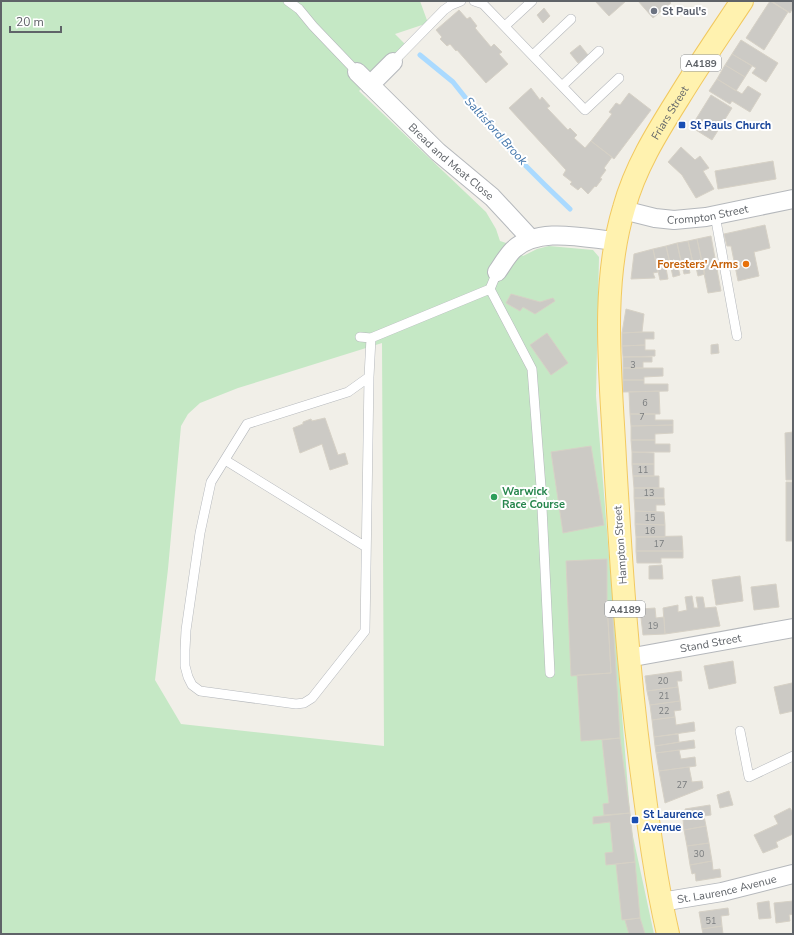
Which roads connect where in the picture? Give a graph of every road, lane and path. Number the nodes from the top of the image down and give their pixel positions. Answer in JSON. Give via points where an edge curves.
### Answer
{"nodes":[{"id":1,"x":288,"y":1,"type":"edge"},
{"id":2,"x":461,"y":1,"type":"edge"},
{"id":3,"x":474,"y":1,"type":"edge"},
{"id":4,"x":532,"y":1,"type":"edge"},
{"id":5,"x":742,"y":1,"type":"edge"},
{"id":6,"x":484,"y":2,"type":"edge"},
{"id":7,"x":571,"y":19,"type":"dead end"},
{"id":8,"x":505,"y":26,"type":"junction"},
{"id":9,"x":599,"y":51,"type":"dead end"},
{"id":10,"x":533,"y":55,"type":"junction"},
{"id":11,"x":393,"y":62,"type":"joint"},
{"id":12,"x":357,"y":72,"type":"joint"},
{"id":13,"x":619,"y":78,"type":"dead end"},
{"id":14,"x":370,"y":85,"type":"junction"},
{"id":15,"x":562,"y":86,"type":"junction"},
{"id":16,"x":793,"y":200,"type":"edge"},
{"id":17,"x":623,"y":210,"type":"junction"},
{"id":18,"x":715,"y":215,"type":"junction"},
{"id":19,"x":531,"y":239,"type":"junction"},
{"id":20,"x":615,"y":241,"type":"junction"},
{"id":21,"x":493,"y":280,"type":"junction"},
{"id":22,"x":737,"y":336,"type":"dead end"},
{"id":23,"x":360,"y":337,"type":"dead end"},
{"id":24,"x":371,"y":338,"type":"junction"},
{"id":25,"x":369,"y":377,"type":"junction"},
{"id":26,"x":224,"y":460,"type":"junction"},
{"id":27,"x":366,"y":547,"type":"junction"},
{"id":28,"x":793,"y":628,"type":"edge"},
{"id":29,"x":628,"y":658,"type":"junction"},
{"id":30,"x":550,"y":673,"type":"dead end"},
{"id":31,"x":740,"y":731,"type":"dead end"},
{"id":32,"x":793,"y":756,"type":"edge"},
{"id":33,"x":793,"y":874,"type":"edge"},
{"id":34,"x":661,"y":902,"type":"junction"},
{"id":35,"x":668,"y":934,"type":"edge"}],
"edges":[{"from":1,"to":12,"type":"lane","via":[[299,9]]},
{"from":2,"to":11,"type":"lane","via":[[444,10]]},
{"from":3,"to":6,"type":"lane"},
{"from":4,"to":8,"type":"lane"},
{"from":5,"to":17,"type":"main road","name":"Friars Street","number":"A4189","via":[[649,146],[634,177]]},
{"from":6,"to":8,"type":"lane"},
{"from":7,"to":10,"type":"lane"},
{"from":8,"to":10,"type":"lane"},
{"from":9,"to":15,"type":"lane"},
{"from":10,"to":15,"type":"lane"},
{"from":11,"to":14,"type":"street"},
{"from":12,"to":14,"type":"street","name":"Bread and Meat Close"},
{"from":13,"to":15,"type":"lane","via":[[585,110]]},
{"from":14,"to":19,"type":"street","name":"Bread and Meat Close","via":[[438,152],[492,197]]},
{"from":16,"to":18,"type":"street","name":"Crompton Street"},
{"from":17,"to":18,"type":"street","name":"Crompton Street","via":[[674,220]]},
{"from":17,"to":20,"type":"main road","name":"Hampton Street","number":"A4189"},
{"from":18,"to":22,"type":"lane"},
{"from":19,"to":20,"type":"street","via":[[557,235]]},
{"from":19,"to":21,"type":"street","via":[[513,250]]},
{"from":20,"to":29,"type":"main road","name":"Hampton Street","number":"A4189","via":[[609,306],[610,352]]},
{"from":21,"to":24,"type":"lane"},
{"from":21,"to":30,"type":"lane","via":[[532,370]]},
{"from":23,"to":24,"type":"lane"},
{"from":24,"to":25,"type":"lane"},
{"from":25,"to":26,"type":"lane","via":[[348,392],[247,424]]},
{"from":25,"to":27,"type":"lane"},
{"from":26,"to":27,"type":"lane"},
{"from":26,"to":27,"type":"lane","via":[[211,482],[200,533],[186,630],[185,666],[192,685],[200,691],[296,704],[312,698],[365,631]]},
{"from":28,"to":29,"type":"street","name":"Stand Street"},
{"from":29,"to":34,"type":"main road","name":"Hampton Street","number":"A4189","via":[[647,816]]},
{"from":31,"to":32,"type":"lane","via":[[749,777]]},
{"from":33,"to":34,"type":"street","name":"St. Laurence Avenue","via":[[722,892]]},
{"from":34,"to":35,"type":"main road","number":"A4189"}]}
